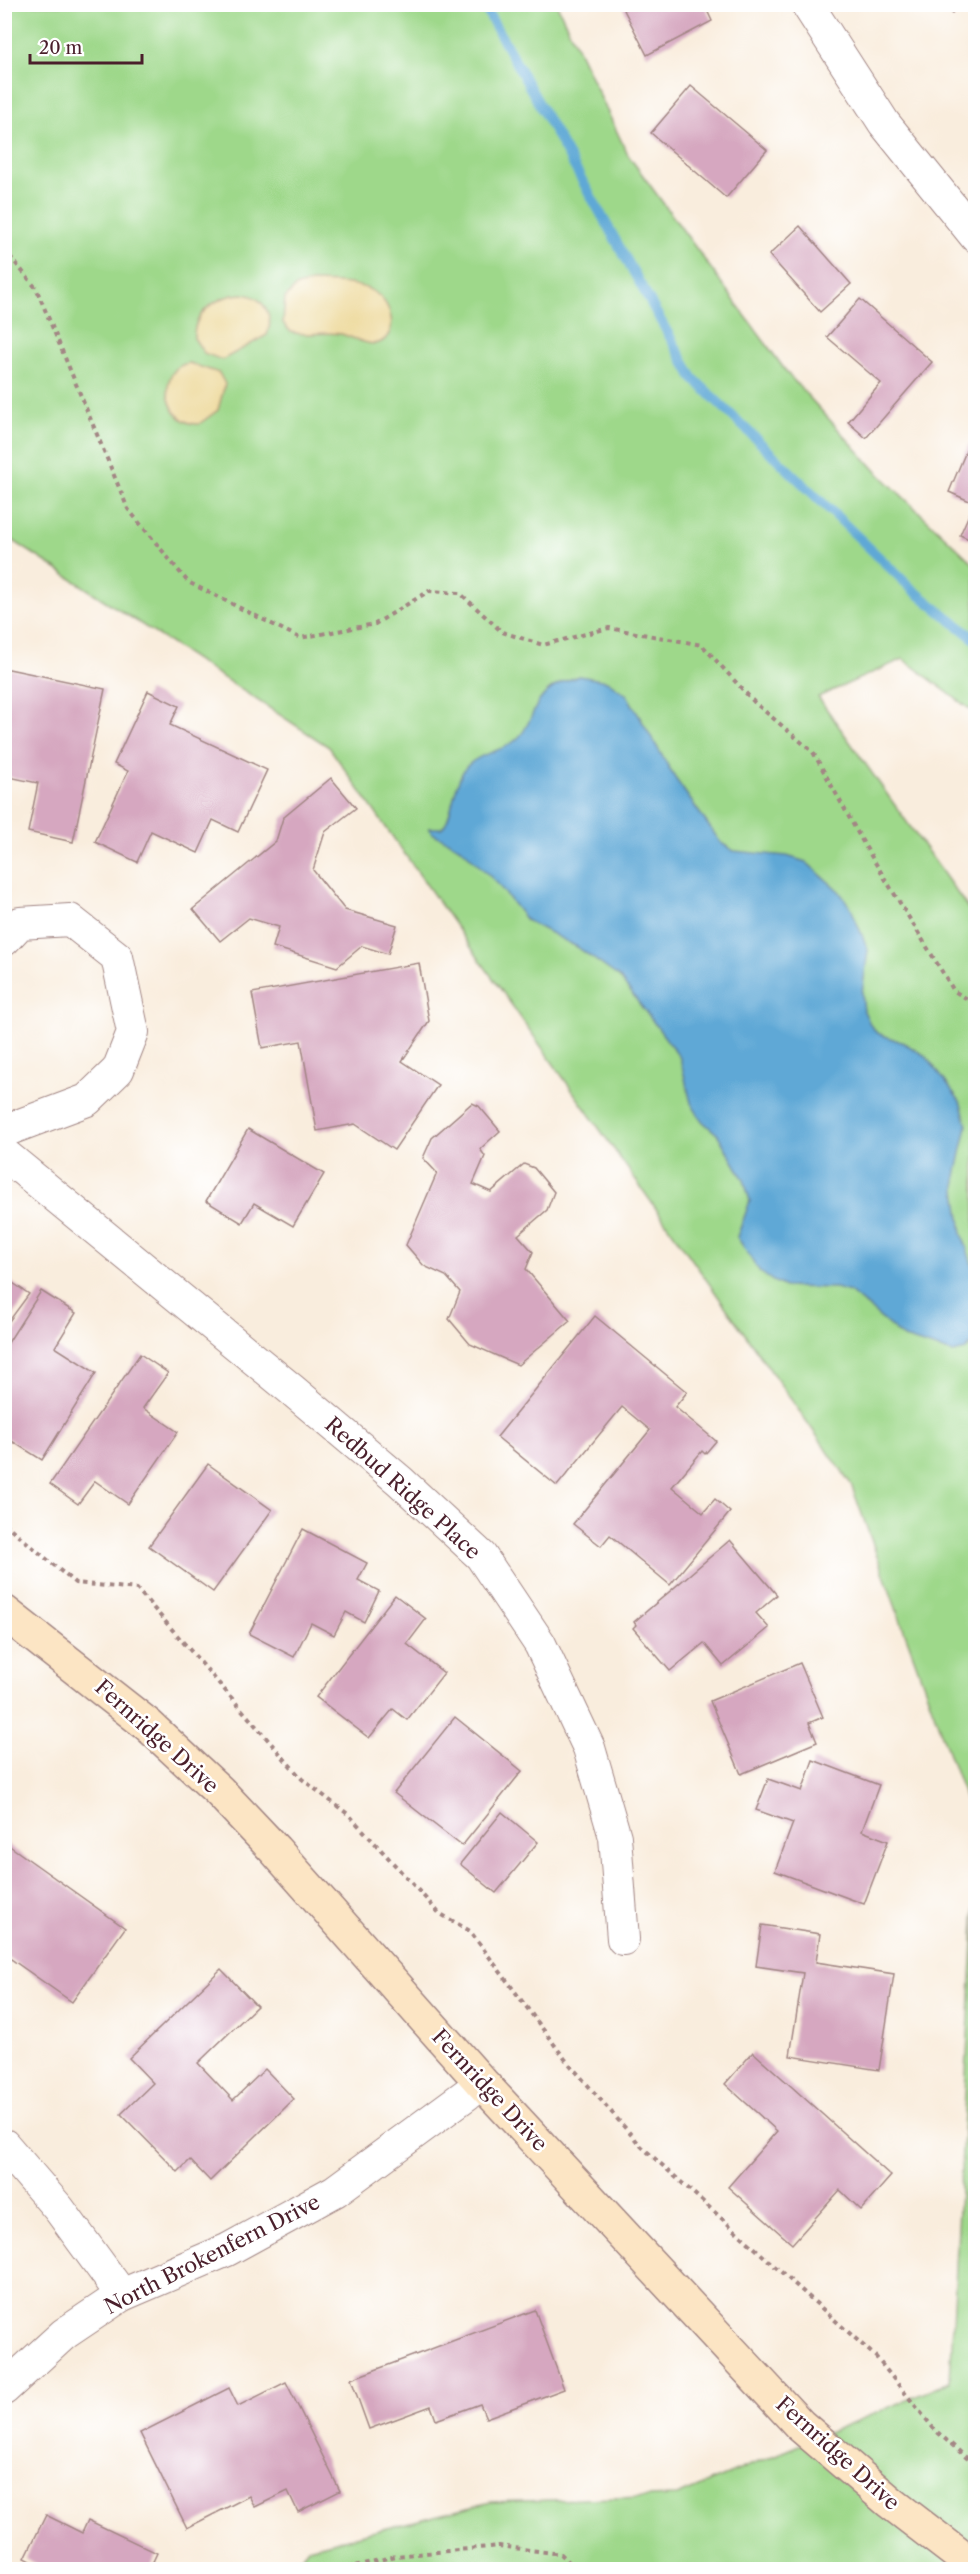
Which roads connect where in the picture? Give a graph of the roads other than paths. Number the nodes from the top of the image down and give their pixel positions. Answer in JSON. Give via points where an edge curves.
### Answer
{"nodes":[{"id":1,"x":807,"y":4,"type":"edge"},
{"id":2,"x":975,"y":237,"type":"edge"},
{"id":3,"x":4,"y":940,"type":"edge"},
{"id":4,"x":4,"y":1131,"type":"edge"},
{"id":5,"x":4,"y":1154,"type":"edge"},
{"id":6,"x":4,"y":1612,"type":"edge"},
{"id":7,"x":623,"y":1939,"type":"dead end"},
{"id":8,"x":482,"y":2083,"type":"junction"},
{"id":9,"x":4,"y":2145,"type":"edge"},
{"id":10,"x":122,"y":2295,"type":"junction"},
{"id":11,"x":4,"y":2389,"type":"edge"},
{"id":12,"x":975,"y":2568,"type":"edge"}],
"edges":[{"from":1,"to":2,"type":"street","via":[[884,123]]},
{"from":3,"to":4,"type":"street","via":[[20,923],[70,920],[117,957],[133,1032],[118,1070],[87,1100]]},
{"from":5,"to":7,"type":"street","name":"Redbud Ridge Place","via":[[310,1405],[481,1556],[540,1644],[590,1748],[615,1837]]},
{"from":6,"to":8,"type":"street","name":"Fernridge Drive","via":[[148,1725],[219,1791]]},
{"from":8,"to":10,"type":"street","name":"North Brokenfern Drive","via":[[335,2192],[227,2250]]},
{"from":8,"to":12,"type":"street","name":"Fernridge Drive","via":[[800,2425]]},
{"from":9,"to":10,"type":"street","via":[[59,2209]]},
{"from":10,"to":11,"type":"street","name":"North Brokenfern Drive","via":[[64,2334]]}]}
